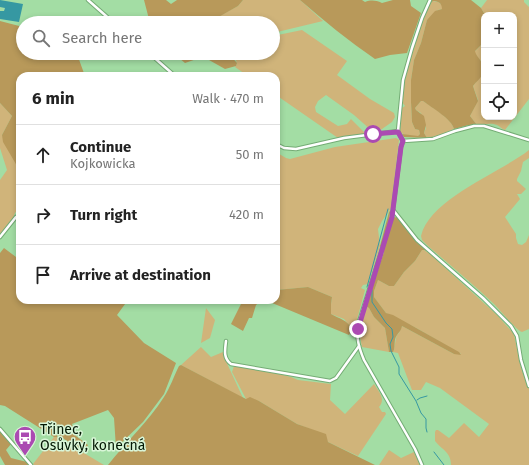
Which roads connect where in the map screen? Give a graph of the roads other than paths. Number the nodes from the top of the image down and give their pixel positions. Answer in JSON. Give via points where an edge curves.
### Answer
{"nodes":[{"id":1,"x":88,"y":0,"type":"edge"},
{"id":2,"x":430,"y":0,"type":"edge"},
{"id":3,"x":106,"y":16,"type":"edge"},
{"id":4,"x":157,"y":60,"type":"edge"},
{"id":5,"x":171,"y":72,"type":"edge"},
{"id":6,"x":398,"y":132,"type":"junction"},
{"id":7,"x":529,"y":140,"type":"edge"},
{"id":8,"x":403,"y":141,"type":"junction"},
{"id":9,"x":280,"y":146,"type":"edge"},
{"id":10,"x":394,"y":211,"type":"junction"},
{"id":11,"x":16,"y":217,"type":"dead end"},
{"id":12,"x":0,"y":237,"type":"edge"},
{"id":13,"x":226,"y":341,"type":"dead end"},
{"id":14,"x":359,"y":346,"type":"junction"},
{"id":15,"x":529,"y":386,"type":"edge"},
{"id":16,"x":0,"y":429,"type":"edge"},
{"id":17,"x":32,"y":465,"type":"edge"},
{"id":18,"x":422,"y":465,"type":"edge"}],
"edges":[{"from":1,"to":3,"type":"street"},
{"from":2,"to":6,"type":"street","via":[[403,80]]},
{"from":4,"to":5,"type":"street"},
{"from":6,"to":8,"type":"street"},
{"from":6,"to":9,"type":"street","via":[[344,138],[296,149]]},
{"from":7,"to":8,"type":"street","via":[[484,126],[474,126],[433,139]]},
{"from":8,"to":10,"type":"street"},
{"from":10,"to":14,"type":"street","via":[[358,325]]},
{"from":10,"to":15,"type":"street","via":[[417,240],[511,326],[517,336]]},
{"from":11,"to":12,"type":"street"},
{"from":13,"to":14,"type":"street","via":[[225,354],[231,364],[330,381],[336,378]]},
{"from":14,"to":18,"type":"street","via":[[364,360]]},
{"from":16,"to":17,"type":"street"}]}
